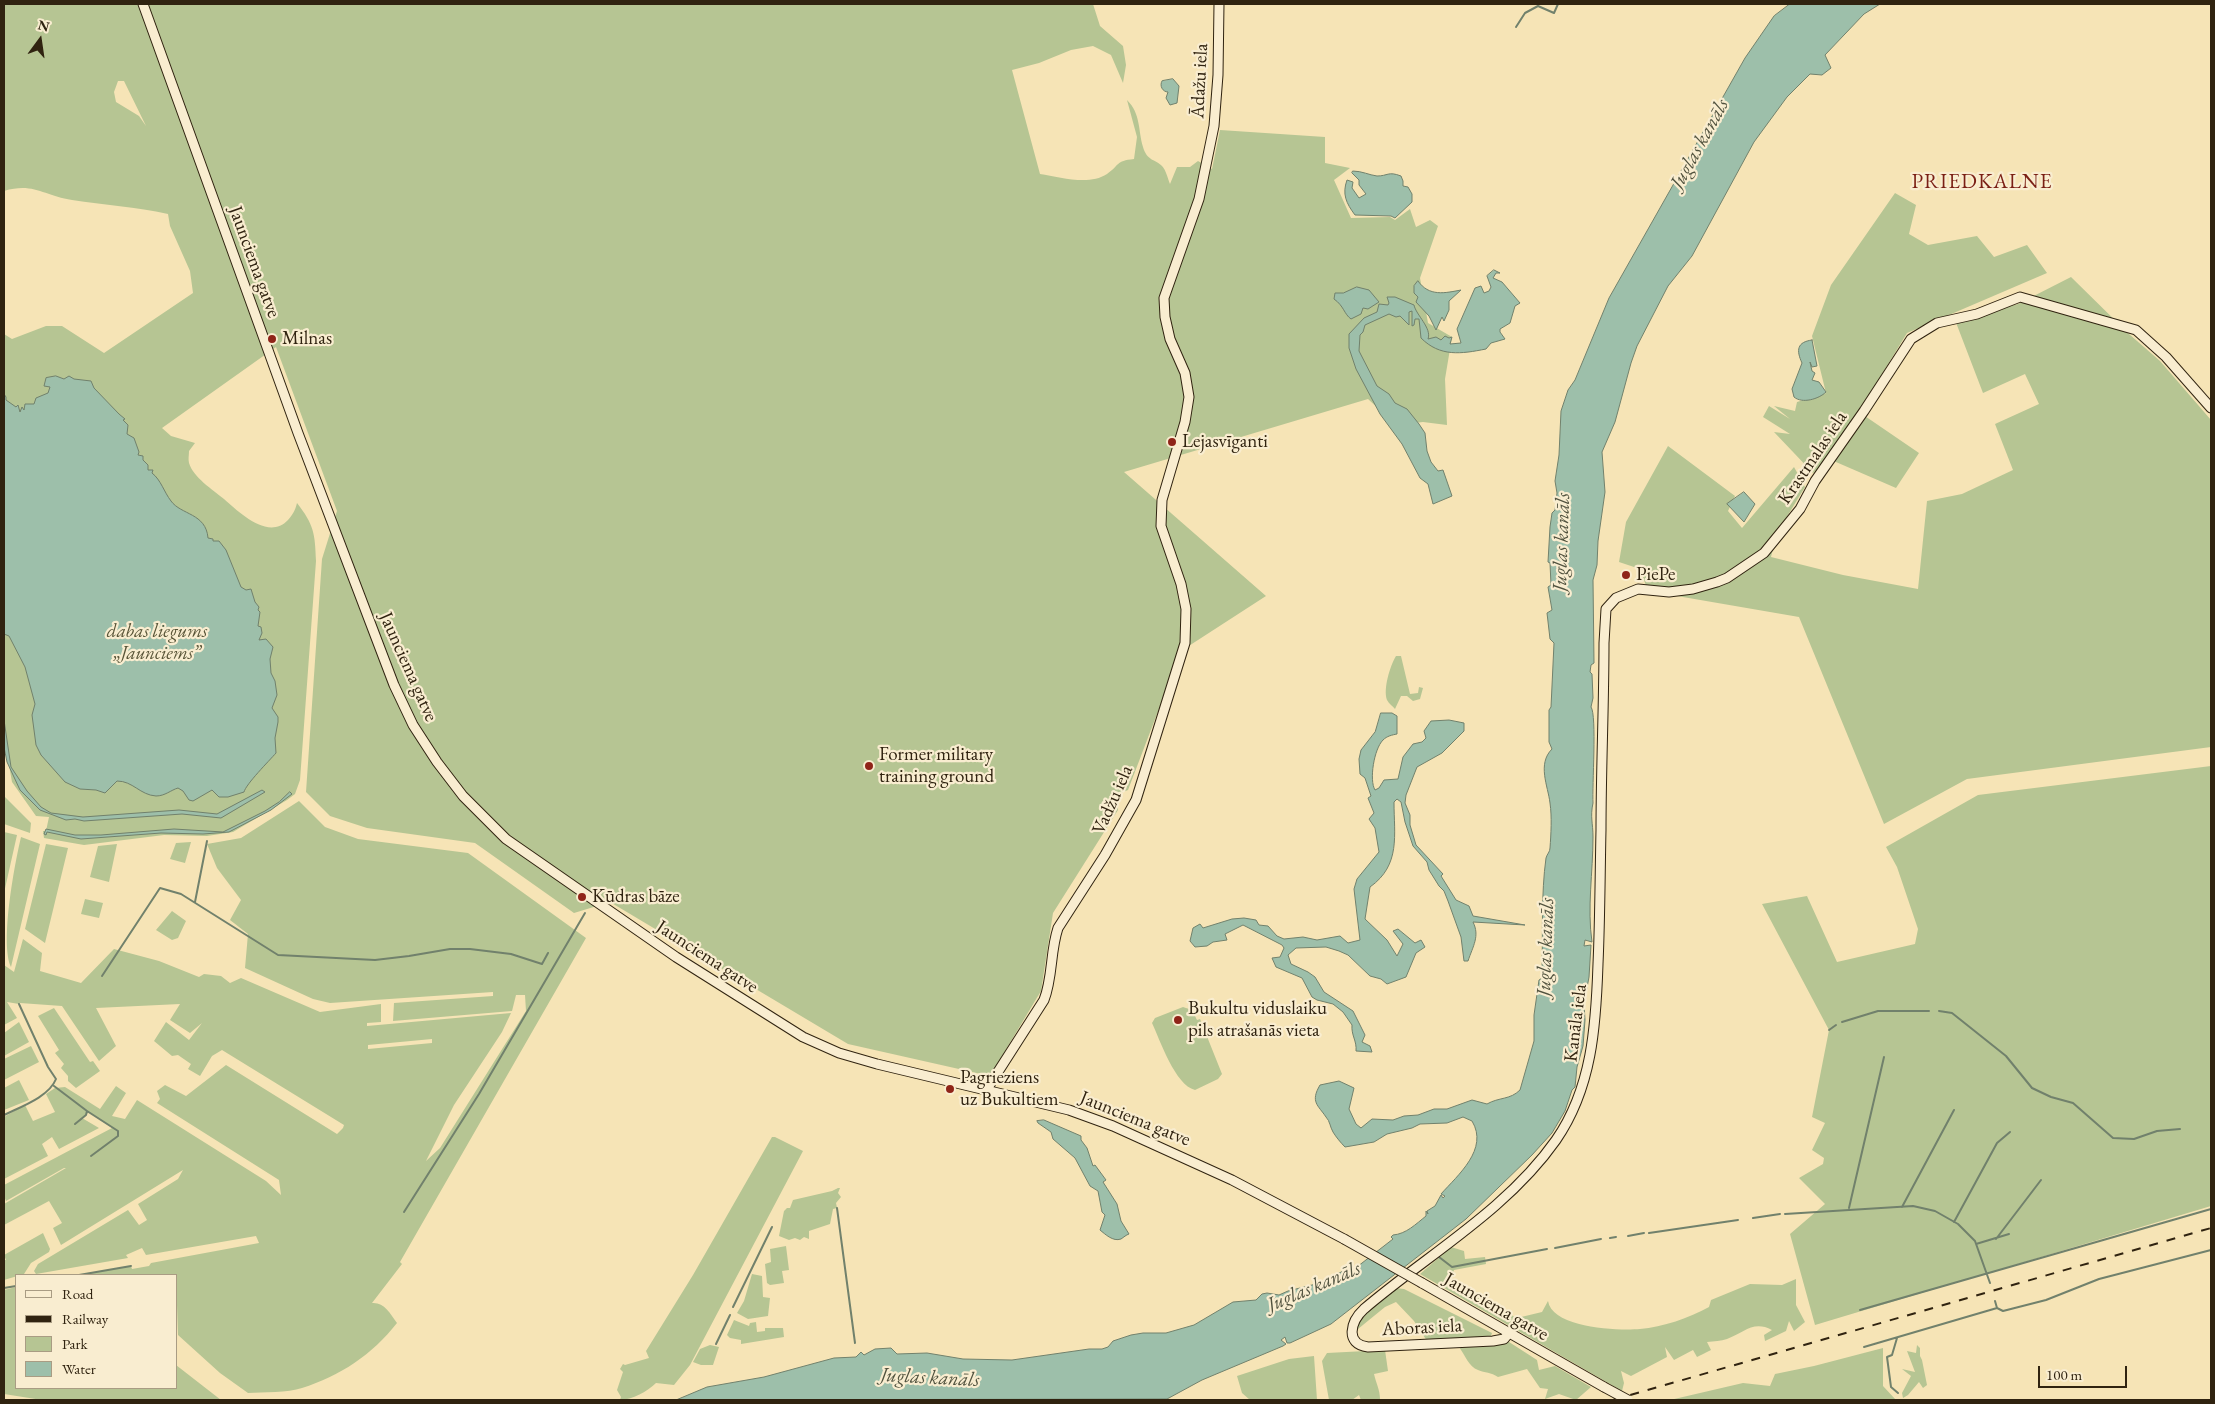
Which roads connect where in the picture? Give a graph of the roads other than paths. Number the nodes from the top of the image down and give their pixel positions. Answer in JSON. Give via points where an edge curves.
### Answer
{"nodes":[{"id":1,"x":143,"y":4,"type":"edge"},
{"id":2,"x":1219,"y":4,"type":"edge"},
{"id":3,"x":2211,"y":408,"type":"edge"},
{"id":4,"x":1162,"y":500,"type":"joint"},
{"id":5,"x":1612,"y":601,"type":"joint"},
{"id":6,"x":987,"y":1089,"type":"junction"},
{"id":7,"x":1509,"y":1333,"type":"junction"},
{"id":8,"x":1364,"y":1346,"type":"joint"},
{"id":9,"x":1628,"y":1400,"type":"edge"}],
"edges":[{"from":1,"to":6,"type":"street","name":"Jaunciema gatve","via":[[298,433],[394,684],[413,725],[463,796],[506,839],[552,872],[691,967],[804,1037],[838,1053]]},
{"from":2,"to":4,"type":"street","name":"Ādažu iela","via":[[1214,126],[1199,199],[1164,298],[1170,339],[1185,373],[1189,397],[1186,422]]},
{"from":3,"to":5,"type":"street","name":"Krastmalas iela","via":[[2166,357],[2136,330],[2020,297],[1977,314],[1937,323],[1910,339],[1815,481],[1800,510],[1764,553],[1717,582],[1669,592],[1638,589]]},
{"from":4,"to":6,"type":"street","name":"Vadžu iela","via":[[1162,526],[1186,609],[1185,643],[1136,800],[1105,856],[1058,928],[1050,986],[1044,1000]]},
{"from":5,"to":8,"type":"street","name":"Kanāla iela","via":[[1605,614],[1596,1007],[1591,1056],[1582,1090],[1555,1142],[1518,1184],[1355,1317],[1352,1333]]},
{"from":6,"to":7,"type":"street","name":"Jaunciema gatve","bridge":true,"via":[[1069,1110],[1215,1171],[1274,1200]]},
{"from":7,"to":8,"type":"street","name":"Aboras iela","via":[[1504,1339],[1493,1341]]},
{"from":7,"to":9,"type":"street","name":"Jaunciema gatve","bridge":true}]}
